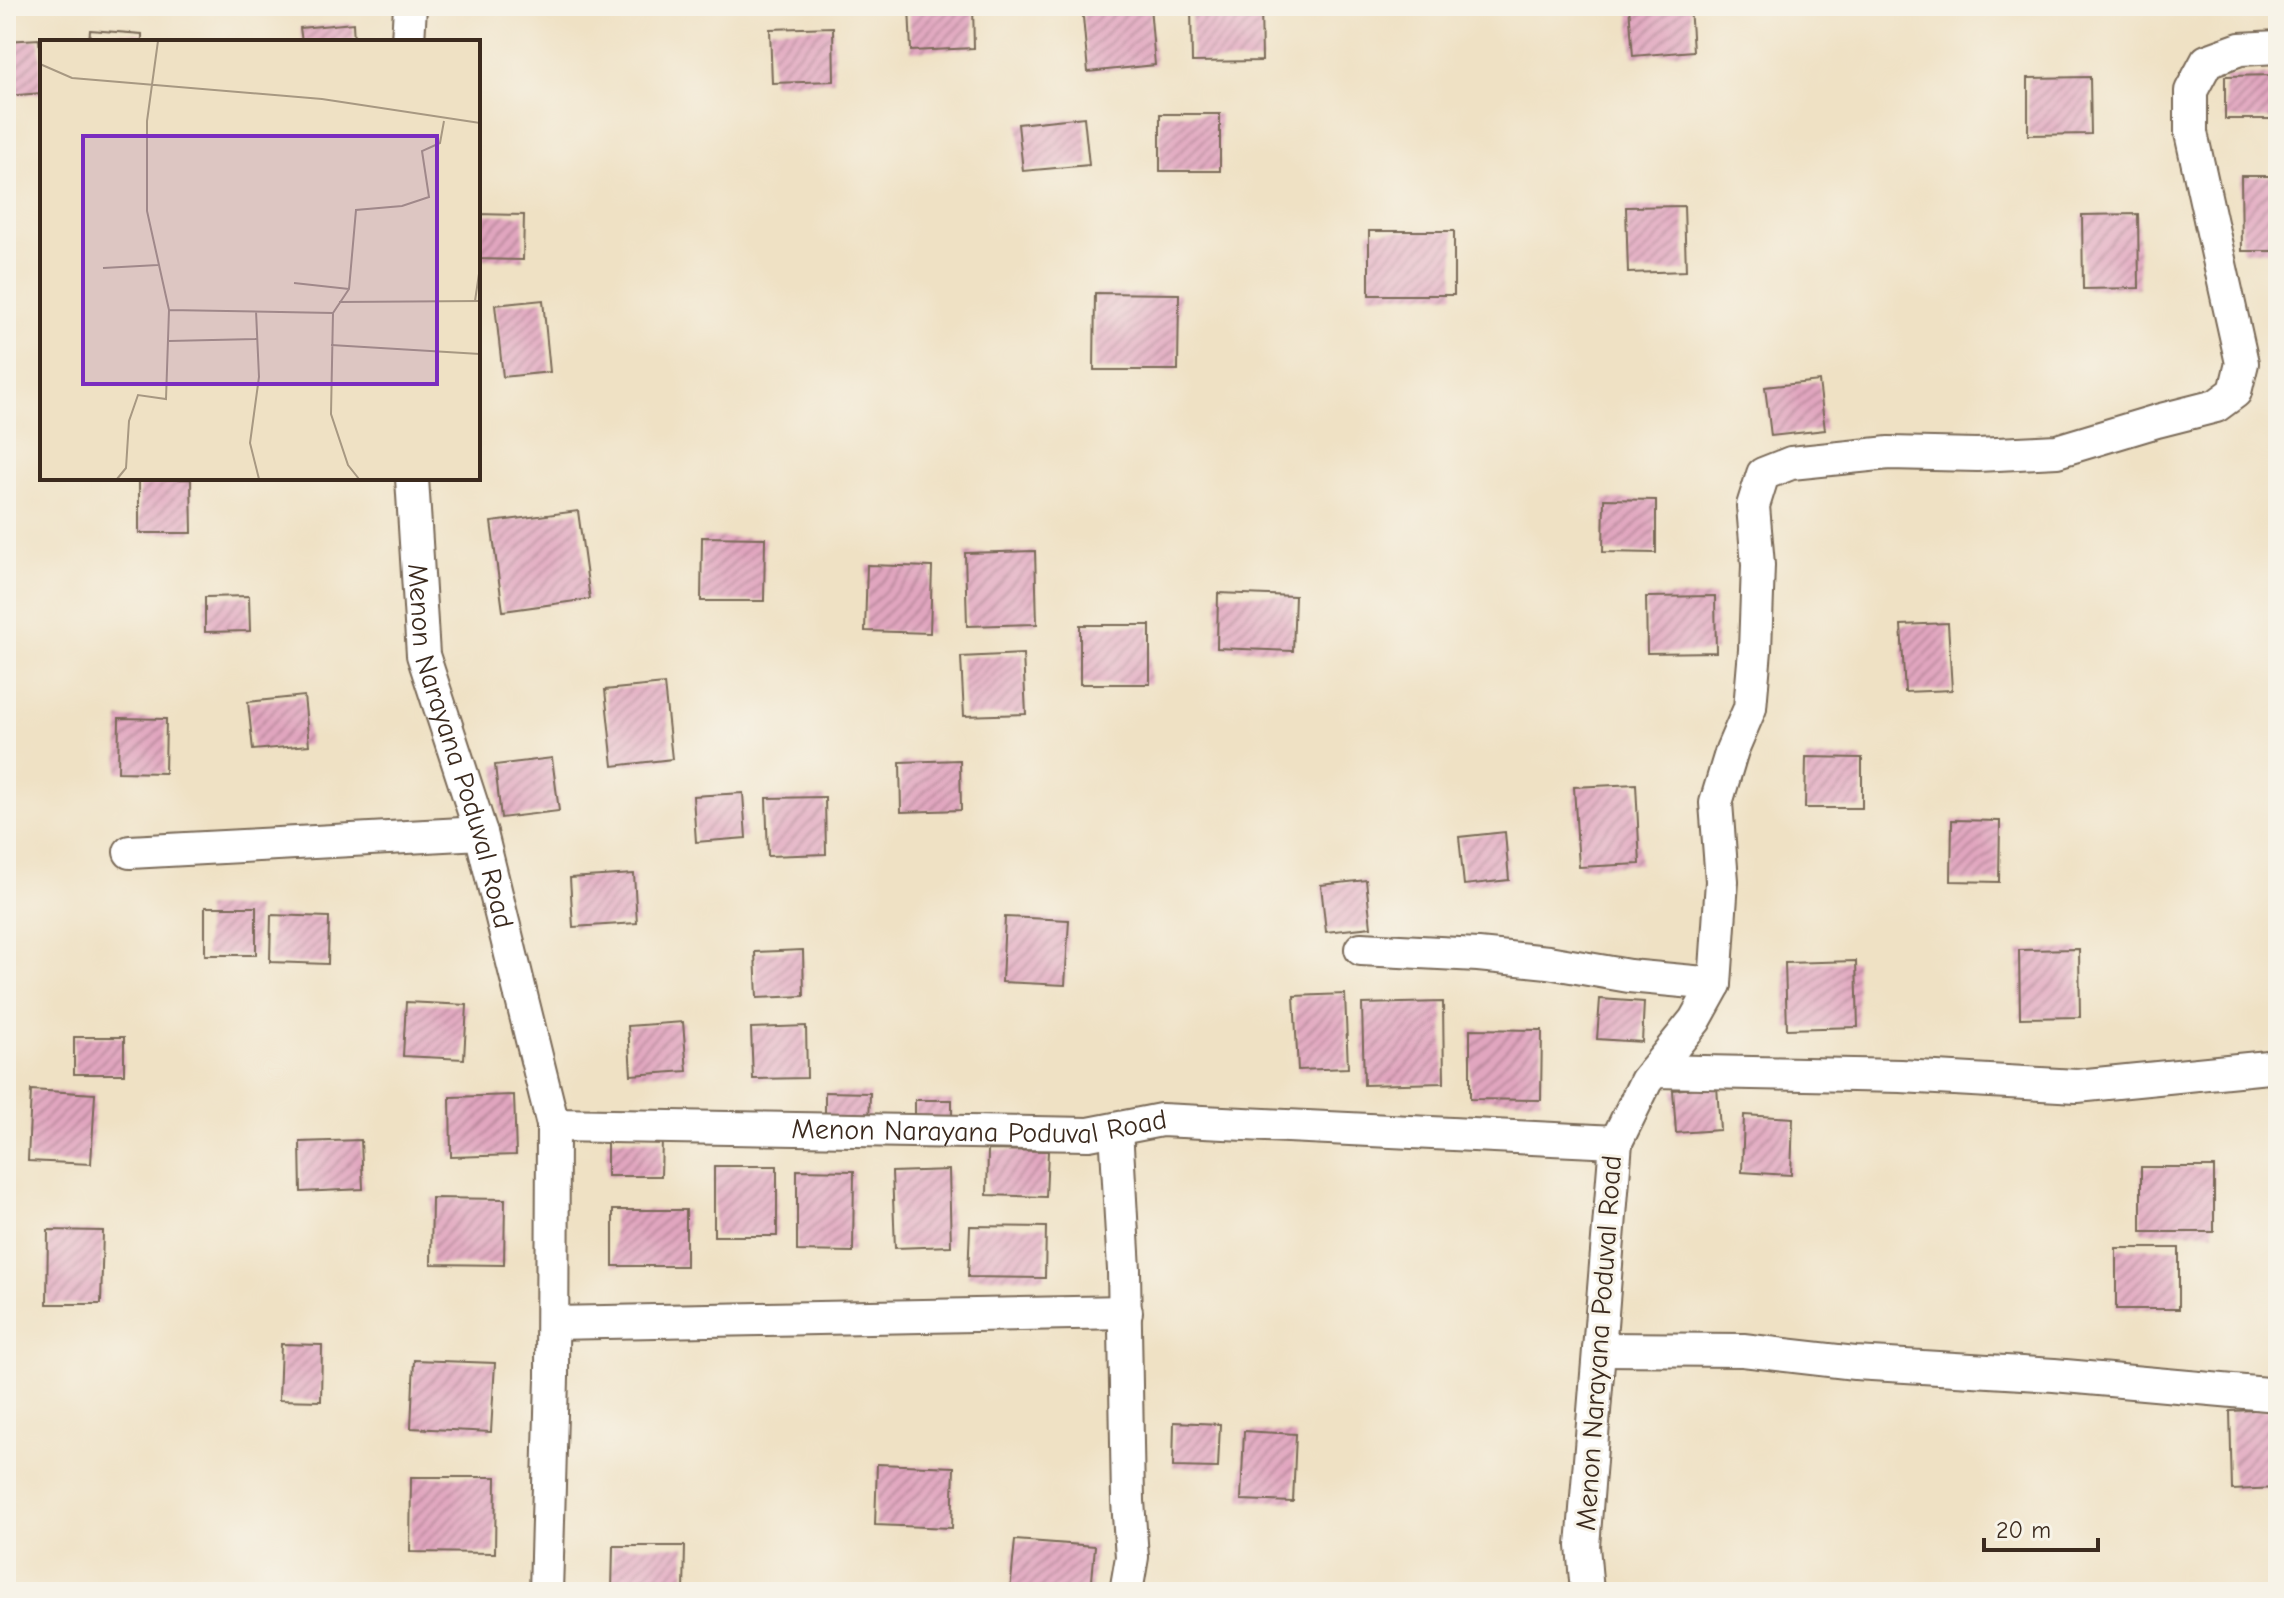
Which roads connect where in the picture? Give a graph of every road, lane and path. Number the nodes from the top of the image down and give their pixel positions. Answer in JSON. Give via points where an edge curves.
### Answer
{"nodes":[{"id":1,"x":410,"y":6,"type":"edge"},
{"id":2,"x":408,"y":40,"type":"edge"},
{"id":3,"x":2278,"y":47,"type":"edge"},
{"id":4,"x":412,"y":480,"type":"edge"},
{"id":5,"x":481,"y":833,"type":"junction"},
{"id":6,"x":130,"y":852,"type":"dead end"},
{"id":7,"x":1361,"y":949,"type":"dead end"},
{"id":8,"x":1715,"y":984,"type":"junction"},
{"id":9,"x":2278,"y":1066,"type":"edge"},
{"id":10,"x":1654,"y":1071,"type":"junction"},
{"id":11,"x":553,"y":1125,"type":"junction"},
{"id":12,"x":1116,"y":1129,"type":"junction"},
{"id":13,"x":1616,"y":1142,"type":"junction"},
{"id":14,"x":1126,"y":1312,"type":"junction"},
{"id":15,"x":553,"y":1323,"type":"junction"},
{"id":16,"x":1599,"y":1349,"type":"junction"},
{"id":17,"x":2278,"y":1395,"type":"edge"},
{"id":18,"x":546,"y":1592,"type":"edge"},
{"id":19,"x":1126,"y":1592,"type":"edge"},
{"id":20,"x":1587,"y":1592,"type":"edge"}],
"edges":[{"from":1,"to":2,"type":"street"},
{"from":3,"to":8,"type":"street","via":[[2240,49],[2207,61],[2191,91],[2191,133],[2242,363],[2235,392],[2216,406],[2057,451],[1889,453],[1791,463],[1763,474],[1753,506],[1758,565],[1750,708],[1716,803],[1722,881]]},
{"from":4,"to":5,"type":"street","name":"Menon Narayana Poduval Road","via":[[423,655]]},
{"from":5,"to":6,"type":"street"},
{"from":5,"to":11,"type":"street","name":"Menon Narayana Poduval Road"},
{"from":7,"to":8,"type":"street","via":[[1492,956]]},
{"from":8,"to":10,"type":"street","via":[[1695,1020]]},
{"from":9,"to":10,"type":"street","via":[[2077,1086]]},
{"from":10,"to":13,"type":"street"},
{"from":11,"to":12,"type":"street","name":"Menon Narayana Poduval Road","via":[[1089,1134]]},
{"from":11,"to":15,"type":"street"},
{"from":12,"to":13,"type":"street","name":"Menon Narayana Poduval Road","via":[[1161,1120]]},
{"from":12,"to":14,"type":"street"},
{"from":13,"to":16,"type":"street","name":"Menon Narayana Poduval Road"},
{"from":14,"to":15,"type":"street"},
{"from":14,"to":19,"type":"street","via":[[1132,1557]]},
{"from":15,"to":18,"type":"street"},
{"from":16,"to":17,"type":"street","via":[[1743,1350]]},
{"from":16,"to":20,"type":"street","name":"Menon Narayana Poduval Road","via":[[1583,1546]]}]}
